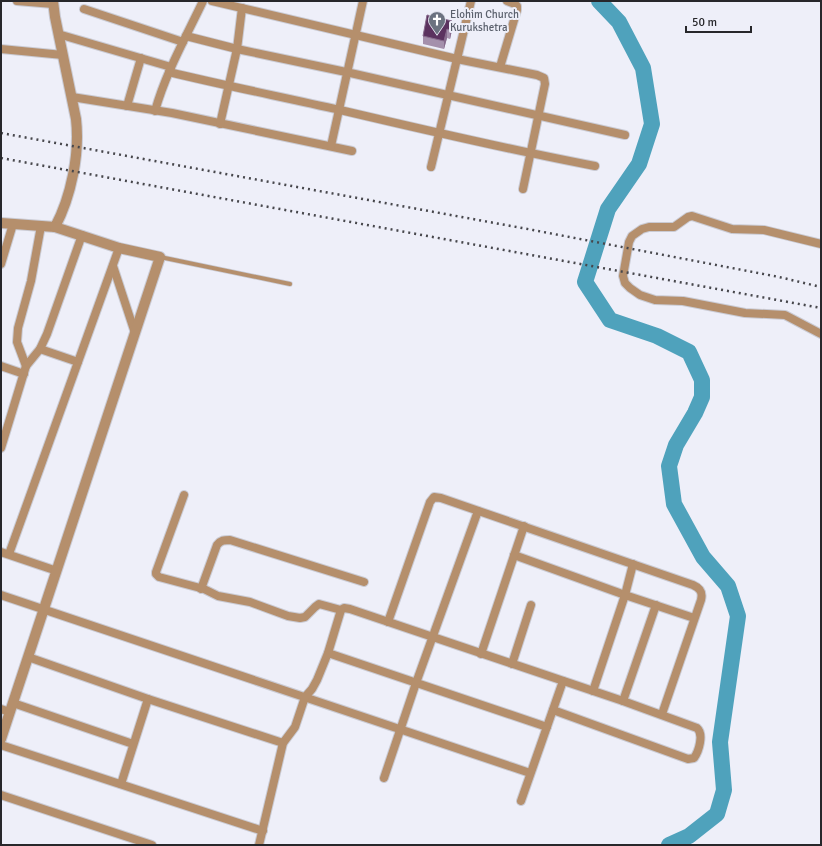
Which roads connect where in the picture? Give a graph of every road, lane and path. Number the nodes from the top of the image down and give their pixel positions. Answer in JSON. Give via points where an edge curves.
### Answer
{"nodes":[{"id":1,"x":17,"y":1,"type":"edge"},
{"id":2,"x":203,"y":1,"type":"edge"},
{"id":3,"x":212,"y":1,"type":"edge"},
{"id":4,"x":363,"y":1,"type":"edge"},
{"id":5,"x":471,"y":1,"type":"edge"},
{"id":6,"x":507,"y":1,"type":"edge"},
{"id":7,"x":53,"y":2,"type":"edge"},
{"id":8,"x":242,"y":8,"type":"junction"},
{"id":9,"x":84,"y":9,"type":"dead end"},
{"id":10,"x":58,"y":34,"type":"junction"},
{"id":11,"x":355,"y":34,"type":"junction"},
{"id":12,"x":185,"y":39,"type":"junction"},
{"id":13,"x":1,"y":48,"type":"edge"},
{"id":14,"x":237,"y":49,"type":"junction"},
{"id":15,"x":63,"y":55,"type":"junction"},
{"id":16,"x":141,"y":58,"type":"junction"},
{"id":17,"x":457,"y":59,"type":"junction"},
{"id":18,"x":500,"y":68,"type":"junction"},
{"id":19,"x":170,"y":69,"type":"junction"},
{"id":20,"x":346,"y":72,"type":"junction"},
{"id":21,"x":228,"y":87,"type":"junction"},
{"id":22,"x":448,"y":95,"type":"junction"},
{"id":23,"x":72,"y":97,"type":"junction"},
{"id":24,"x":127,"y":106,"type":"junction"},
{"id":25,"x":338,"y":110,"type":"junction"},
{"id":26,"x":155,"y":111,"type":"junction"},
{"id":27,"x":538,"y":116,"type":"junction"},
{"id":28,"x":220,"y":124,"type":"junction"},
{"id":29,"x":439,"y":133,"type":"junction"},
{"id":30,"x":625,"y":135,"type":"dead end"},
{"id":31,"x":331,"y":146,"type":"junction"},
{"id":32,"x":352,"y":151,"type":"dead end"},
{"id":33,"x":530,"y":154,"type":"junction"},
{"id":34,"x":595,"y":166,"type":"dead end"},
{"id":35,"x":431,"y":167,"type":"dead end"},
{"id":36,"x":522,"y":189,"type":"dead end"},
{"id":37,"x":1,"y":223,"type":"edge"},
{"id":38,"x":13,"y":224,"type":"junction"},
{"id":39,"x":40,"y":226,"type":"junction"},
{"id":40,"x":55,"y":227,"type":"junction"},
{"id":41,"x":82,"y":235,"type":"junction"},
{"id":42,"x":821,"y":244,"type":"edge"},
{"id":43,"x":119,"y":248,"type":"junction"},
{"id":44,"x":160,"y":257,"type":"junction"},
{"id":45,"x":1,"y":264,"type":"edge"},
{"id":46,"x":113,"y":266,"type":"junction"},
{"id":47,"x":290,"y":284,"type":"dead end"},
{"id":48,"x":135,"y":333,"type":"junction"},
{"id":49,"x":821,"y":334,"type":"edge"},
{"id":50,"x":40,"y":349,"type":"junction"},
{"id":51,"x":78,"y":362,"type":"junction"},
{"id":52,"x":1,"y":366,"type":"edge"},
{"id":53,"x":25,"y":370,"type":"junction"},
{"id":54,"x":4,"y":428,"type":"edge"},
{"id":55,"x":1,"y":448,"type":"edge"},
{"id":56,"x":184,"y":495,"type":"dead end"},
{"id":57,"x":478,"y":512,"type":"junction"},
{"id":58,"x":524,"y":526,"type":"junction"},
{"id":59,"x":1,"y":552,"type":"edge"},
{"id":60,"x":9,"y":554,"type":"junction"},
{"id":61,"x":514,"y":555,"type":"junction"},
{"id":62,"x":633,"y":564,"type":"junction"},
{"id":63,"x":57,"y":571,"type":"junction"},
{"id":64,"x":364,"y":582,"type":"dead end"},
{"id":65,"x":202,"y":589,"type":"junction"},
{"id":66,"x":1,"y":595,"type":"edge"},
{"id":67,"x":625,"y":595,"type":"junction"},
{"id":68,"x":532,"y":605,"type":"dead end"},
{"id":69,"x":656,"y":605,"type":"junction"},
{"id":70,"x":44,"y":609,"type":"junction"},
{"id":71,"x":341,"y":610,"type":"junction"},
{"id":72,"x":694,"y":618,"type":"junction"},
{"id":73,"x":388,"y":622,"type":"junction"},
{"id":74,"x":432,"y":637,"type":"junction"},
{"id":75,"x":328,"y":654,"type":"junction"},
{"id":76,"x":481,"y":654,"type":"junction"},
{"id":77,"x":28,"y":656,"type":"junction"},
{"id":78,"x":512,"y":664,"type":"junction"},
{"id":79,"x":563,"y":681,"type":"junction"},
{"id":80,"x":416,"y":683,"type":"junction"},
{"id":81,"x":592,"y":691,"type":"junction"},
{"id":82,"x":305,"y":697,"type":"junction"},
{"id":83,"x":148,"y":699,"type":"junction"},
{"id":84,"x":623,"y":701,"type":"junction"},
{"id":85,"x":8,"y":708,"type":"edge"},
{"id":86,"x":553,"y":710,"type":"junction"},
{"id":87,"x":662,"y":714,"type":"junction"},
{"id":88,"x":547,"y":727,"type":"junction"},
{"id":89,"x":400,"y":729,"type":"junction"},
{"id":90,"x":1,"y":739,"type":"edge"},
{"id":91,"x":283,"y":743,"type":"junction"},
{"id":92,"x":133,"y":744,"type":"junction"},
{"id":93,"x":1,"y":745,"type":"edge"},
{"id":94,"x":530,"y":773,"type":"junction"},
{"id":95,"x":384,"y":778,"type":"dead end"},
{"id":96,"x":121,"y":784,"type":"junction"},
{"id":97,"x":1,"y":795,"type":"edge"},
{"id":98,"x":521,"y":801,"type":"dead end"},
{"id":99,"x":263,"y":831,"type":"junction"},
{"id":100,"x":152,"y":845,"type":"edge"},
{"id":101,"x":259,"y":845,"type":"edge"}],
"edges":[{"from":1,"to":7,"type":"street"},
{"from":2,"to":12,"type":"street"},
{"from":3,"to":8,"type":"street"},
{"from":4,"to":11,"type":"street"},
{"from":5,"to":17,"type":"street"},
{"from":6,"to":18,"type":"street","via":[[515,4],[517,10]]},
{"from":7,"to":10,"type":"street"},
{"from":8,"to":11,"type":"street"},
{"from":8,"to":14,"type":"street"},
{"from":9,"to":12,"type":"street"},
{"from":10,"to":15,"type":"street"},
{"from":10,"to":16,"type":"street"},
{"from":11,"to":17,"type":"street"},
{"from":11,"to":20,"type":"street"},
{"from":12,"to":14,"type":"street"},
{"from":12,"to":19,"type":"street"},
{"from":13,"to":15,"type":"street"},
{"from":14,"to":20,"type":"street"},
{"from":14,"to":21,"type":"street"},
{"from":15,"to":23,"type":"street"},
{"from":16,"to":19,"type":"street"},
{"from":16,"to":24,"type":"street"},
{"from":17,"to":18,"type":"street"},
{"from":17,"to":22,"type":"street"},
{"from":18,"to":27,"type":"street","via":[[544,78]]},
{"from":19,"to":21,"type":"street"},
{"from":19,"to":26,"type":"street"},
{"from":20,"to":22,"type":"street"},
{"from":20,"to":25,"type":"street"},
{"from":21,"to":25,"type":"street"},
{"from":21,"to":28,"type":"street"},
{"from":22,"to":27,"type":"street"},
{"from":22,"to":29,"type":"street"},
{"from":23,"to":24,"type":"street"},
{"from":23,"to":40,"type":"street","via":[[77,142],[71,186]]},
{"from":24,"to":26,"type":"street"},
{"from":25,"to":29,"type":"street"},
{"from":25,"to":31,"type":"street"},
{"from":26,"to":28,"type":"street"},
{"from":27,"to":30,"type":"street"},
{"from":27,"to":33,"type":"street"},
{"from":28,"to":31,"type":"street"},
{"from":29,"to":33,"type":"street"},
{"from":29,"to":35,"type":"street"},
{"from":31,"to":32,"type":"street"},
{"from":33,"to":34,"type":"street"},
{"from":33,"to":36,"type":"street"},
{"from":37,"to":38,"type":"street"},
{"from":38,"to":39,"type":"street"},
{"from":38,"to":45,"type":"street"},
{"from":39,"to":40,"type":"street"},
{"from":39,"to":53,"type":"street","via":[[31,281],[18,328],[17,342]]},
{"from":40,"to":41,"type":"street"},
{"from":41,"to":43,"type":"street"},
{"from":41,"to":50,"type":"street"},
{"from":42,"to":49,"type":"street","via":[[764,230],[732,230],[692,216],[674,227],[649,227],[632,236],[623,276],[625,283],[632,290],[655,300],[683,301],[745,314],[783,314]]},
{"from":43,"to":44,"type":"street"},
{"from":43,"to":46,"type":"street"},
{"from":44,"to":47,"type":"lane"},
{"from":44,"to":48,"type":"street"},
{"from":46,"to":48,"type":"street"},
{"from":46,"to":51,"type":"street"},
{"from":48,"to":63,"type":"street"},
{"from":50,"to":51,"type":"street"},
{"from":50,"to":53,"type":"street"},
{"from":51,"to":60,"type":"street"},
{"from":52,"to":53,"type":"street"},
{"from":53,"to":54,"type":"street"},
{"from":54,"to":55,"type":"street"},
{"from":56,"to":65,"type":"street","via":[[156,574]]},
{"from":57,"to":58,"type":"street"},
{"from":57,"to":73,"type":"street","via":[[441,498],[431,500]]},
{"from":57,"to":74,"type":"street"},
{"from":58,"to":61,"type":"street"},
{"from":58,"to":62,"type":"street"},
{"from":59,"to":60,"type":"street"},
{"from":60,"to":63,"type":"street"},
{"from":61,"to":67,"type":"street"},
{"from":61,"to":76,"type":"street"},
{"from":62,"to":67,"type":"street"},
{"from":62,"to":72,"type":"street","via":[[700,589],[702,596]]},
{"from":63,"to":70,"type":"street"},
{"from":64,"to":65,"type":"street","via":[[224,540],[217,546]]},
{"from":65,"to":71,"type":"street","via":[[218,596],[250,602],[294,618],[305,617],[319,604]]},
{"from":66,"to":70,"type":"street"},
{"from":67,"to":69,"type":"street"},
{"from":67,"to":81,"type":"street"},
{"from":68,"to":78,"type":"street"},
{"from":69,"to":72,"type":"street"},
{"from":69,"to":84,"type":"street"},
{"from":70,"to":77,"type":"street"},
{"from":70,"to":82,"type":"street"},
{"from":71,"to":73,"type":"street","via":[[350,609]]},
{"from":71,"to":75,"type":"street"},
{"from":72,"to":87,"type":"street"},
{"from":73,"to":74,"type":"street"},
{"from":74,"to":76,"type":"street"},
{"from":74,"to":80,"type":"street"},
{"from":75,"to":80,"type":"street"},
{"from":75,"to":82,"type":"street","via":[[317,680]]},
{"from":76,"to":78,"type":"street"},
{"from":77,"to":83,"type":"street"},
{"from":77,"to":85,"type":"street"},
{"from":78,"to":79,"type":"street"},
{"from":79,"to":81,"type":"street"},
{"from":79,"to":86,"type":"street"},
{"from":80,"to":88,"type":"street"},
{"from":80,"to":89,"type":"street"},
{"from":81,"to":84,"type":"street"},
{"from":82,"to":89,"type":"street"},
{"from":82,"to":91,"type":"street","via":[[295,727]]},
{"from":83,"to":91,"type":"street"},
{"from":83,"to":92,"type":"street"},
{"from":84,"to":87,"type":"street"},
{"from":85,"to":90,"type":"street"},
{"from":85,"to":92,"type":"street"},
{"from":86,"to":87,"type":"street","via":[[688,759],[694,758],[700,730]]},
{"from":86,"to":88,"type":"street"},
{"from":88,"to":94,"type":"street"},
{"from":89,"to":94,"type":"street"},
{"from":89,"to":95,"type":"street"},
{"from":91,"to":99,"type":"street"},
{"from":92,"to":96,"type":"street"},
{"from":93,"to":96,"type":"street"},
{"from":94,"to":98,"type":"street"},
{"from":96,"to":99,"type":"street"},
{"from":97,"to":100,"type":"street"},
{"from":99,"to":101,"type":"street"}]}
